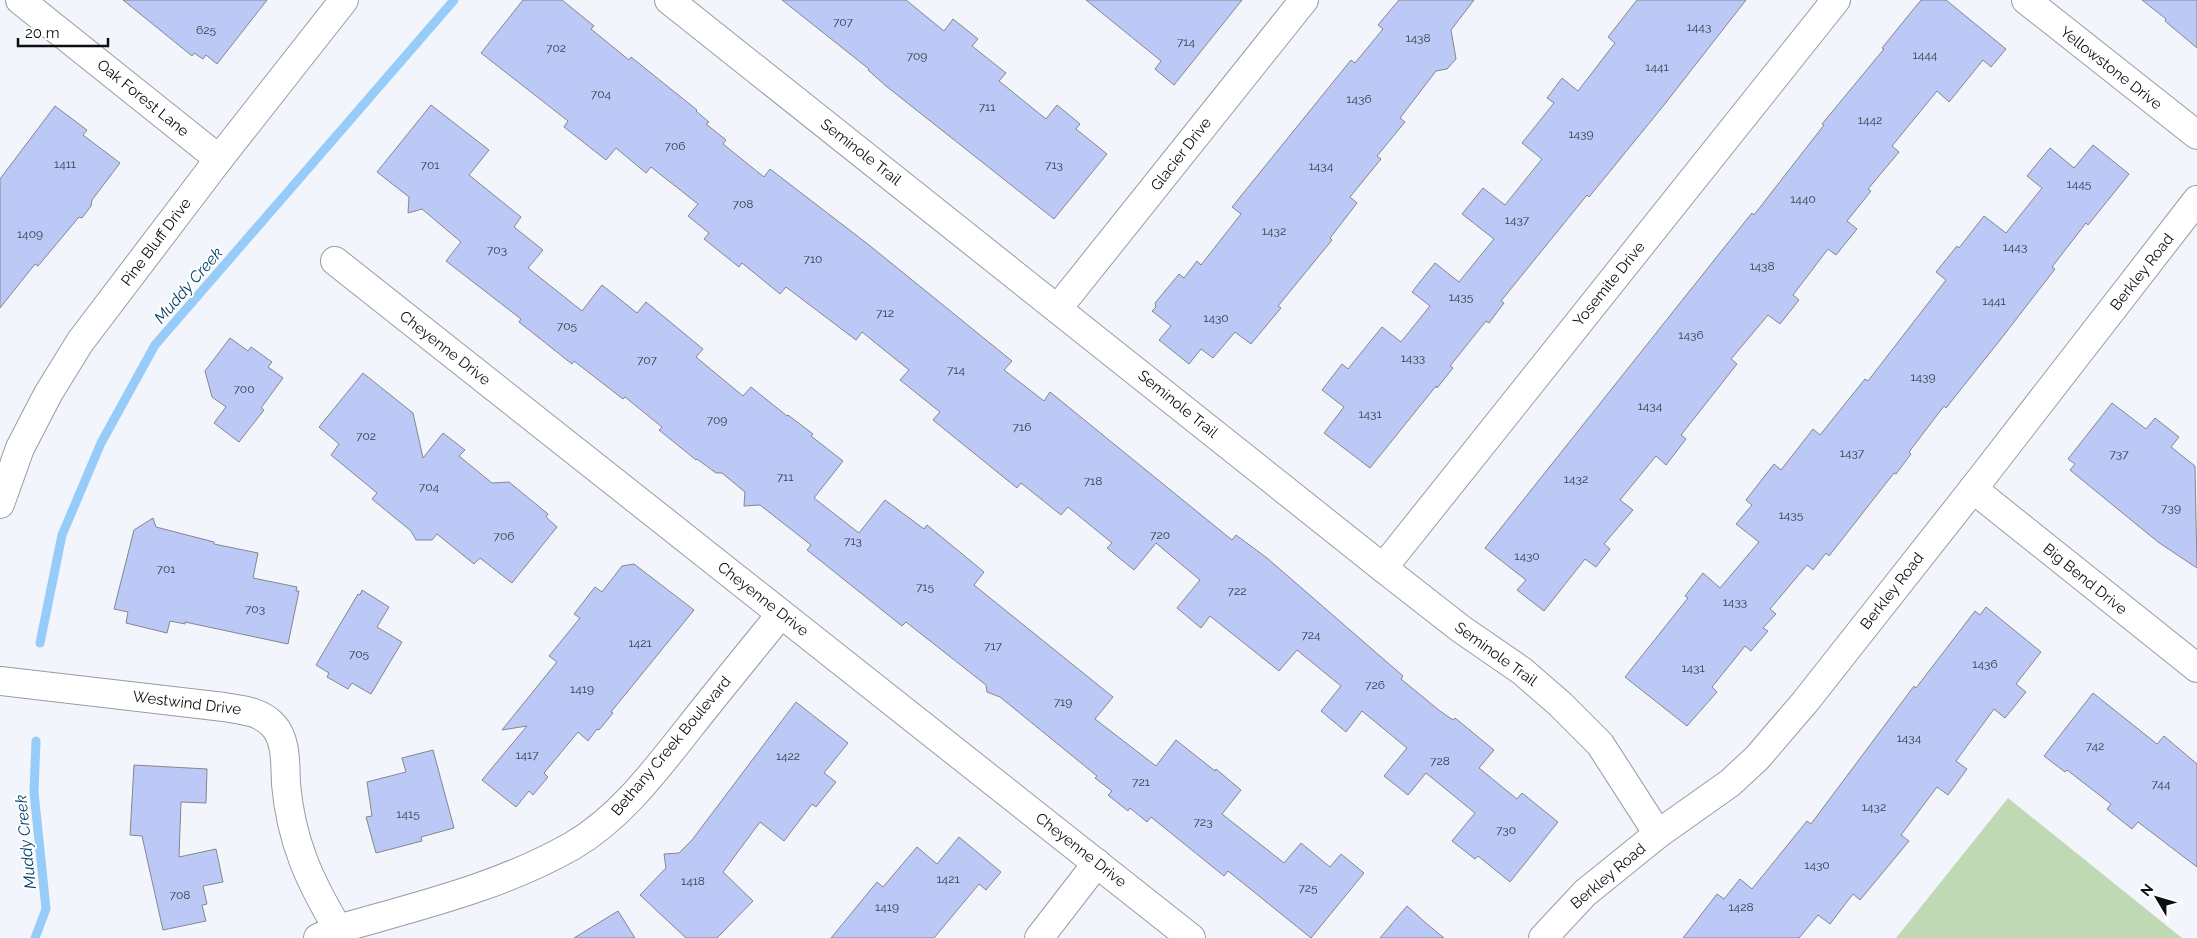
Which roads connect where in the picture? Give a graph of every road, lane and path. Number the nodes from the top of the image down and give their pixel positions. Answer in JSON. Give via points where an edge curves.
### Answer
{"nodes":[{"id":1,"x":20,"y":0,"type":"edge"},
{"id":2,"x":344,"y":0,"type":"edge"},
{"id":3,"x":669,"y":0,"type":"edge"},
{"id":4,"x":1304,"y":0,"type":"edge"},
{"id":5,"x":1836,"y":0,"type":"edge"},
{"id":6,"x":2026,"y":0,"type":"edge"},
{"id":7,"x":2197,"y":135,"type":"edge"},
{"id":8,"x":219,"y":159,"type":"junction"},
{"id":9,"x":2197,"y":200,"type":"edge"},
{"id":10,"x":335,"y":261,"type":"dead end"},
{"id":11,"x":1058,"y":308,"type":"junction"},
{"id":12,"x":1973,"y":490,"type":"junction"},
{"id":13,"x":0,"y":504,"type":"edge"},
{"id":14,"x":1383,"y":568,"type":"junction"},
{"id":15,"x":781,"y":614,"type":"junction"},
{"id":16,"x":2197,"y":668,"type":"edge"},
{"id":17,"x":0,"y":681,"type":"edge"},
{"id":18,"x":1658,"y":834,"type":"junction"},
{"id":19,"x":1097,"y":864,"type":"junction"},
{"id":20,"x":328,"y":934,"type":"edge"},
{"id":21,"x":1039,"y":938,"type":"edge"},
{"id":22,"x":1191,"y":938,"type":"edge"},
{"id":23,"x":1543,"y":938,"type":"edge"}],
"edges":[{"from":1,"to":8,"type":"street","name":"Oak Forest Lane"},
{"from":2,"to":8,"type":"street","name":"Pine Bluff Drive"},
{"from":3,"to":11,"type":"street","name":"Seminole Trail"},
{"from":4,"to":11,"type":"street","name":"Glacier Drive"},
{"from":5,"to":14,"type":"street","name":"Yosemite Drive"},
{"from":6,"to":7,"type":"street","name":"Yellowstone Drive"},
{"from":8,"to":13,"type":"street","name":"Pine Bluff Drive","via":[[80,342],[20,448]]},
{"from":9,"to":12,"type":"street","name":"Berkley Road"},
{"from":10,"to":15,"type":"street","name":"Cheyenne Drive"},
{"from":11,"to":14,"type":"street","name":"Seminole Trail"},
{"from":12,"to":16,"type":"street","name":"Big Bend Drive"},
{"from":12,"to":18,"type":"street","name":"Berkley Road","via":[[1757,758],[1730,783]]},
{"from":14,"to":18,"type":"street","name":"Seminole Trail","via":[[1461,629],[1522,670],[1560,704],[1600,744]]},
{"from":15,"to":19,"type":"street","name":"Cheyenne Drive"},
{"from":15,"to":20,"type":"street","name":"Bethany Creek Boulevard","via":[[652,774],[611,818],[573,845],[524,870],[469,891]]},
{"from":17,"to":20,"type":"street","name":"Westwind Drive","via":[[258,713],[274,726],[282,742],[289,816]]},
{"from":18,"to":23,"type":"street","name":"Berkley Road","via":[[1584,893]]},
{"from":19,"to":21,"type":"street"},
{"from":19,"to":22,"type":"street","name":"Cheyenne Drive"}]}
